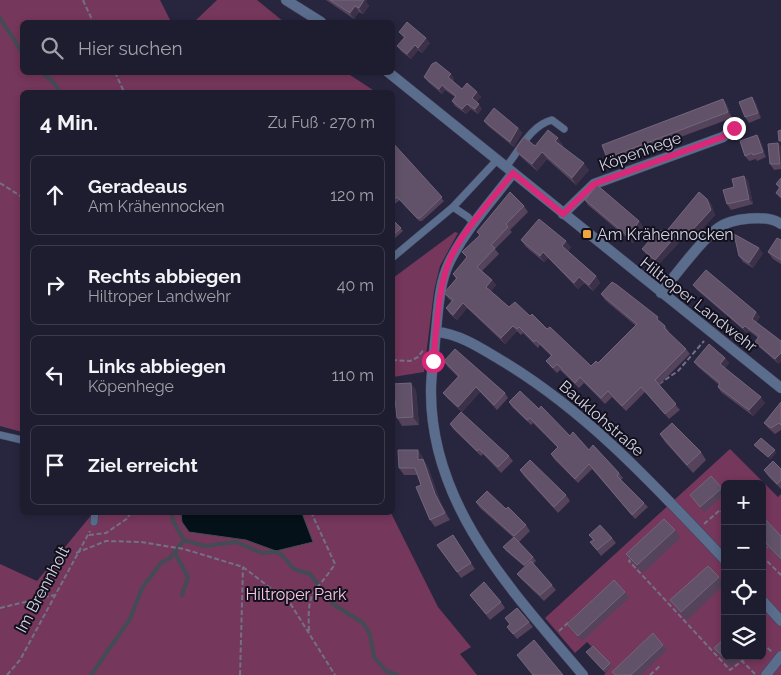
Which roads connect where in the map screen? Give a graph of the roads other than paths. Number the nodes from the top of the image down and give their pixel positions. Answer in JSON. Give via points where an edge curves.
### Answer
{"nodes":[{"id":1,"x":286,"y":0,"type":"edge"},
{"id":2,"x":318,"y":20,"type":"edge"},
{"id":3,"x":392,"y":75,"type":"edge"},
{"id":4,"x":734,"y":128,"type":"dead end"},
{"id":5,"x":564,"y":129,"type":"dead end"},
{"id":6,"x":497,"y":160,"type":"junction"},
{"id":7,"x":510,"y":170,"type":"junction"},
{"id":8,"x":453,"y":207,"type":"junction"},
{"id":9,"x":563,"y":214,"type":"junction"},
{"id":10,"x":474,"y":224,"type":"junction"},
{"id":11,"x":781,"y":224,"type":"edge"},
{"id":12,"x":395,"y":255,"type":"edge"},
{"id":13,"x":660,"y":292,"type":"junction"},
{"id":14,"x":436,"y":332,"type":"junction"},
{"id":15,"x":781,"y":388,"type":"edge"},
{"id":16,"x":0,"y":435,"type":"edge"},
{"id":17,"x":20,"y":440,"type":"edge"},
{"id":18,"x":95,"y":515,"type":"edge"},
{"id":19,"x":94,"y":522,"type":"road end"},
{"id":20,"x":721,"y":556,"type":"edge"},
{"id":21,"x":766,"y":604,"type":"edge"},
{"id":22,"x":781,"y":621,"type":"edge"},
{"id":23,"x":781,"y":656,"type":"edge"},
{"id":24,"x":583,"y":675,"type":"edge"},
{"id":25,"x":766,"y":675,"type":"edge"}],
"edges":[{"from":1,"to":2,"type":"street"},
{"from":3,"to":6,"type":"street","name":"Hiltroper Landwehr"},
{"from":4,"to":9,"type":"street","name":"Köpenhege","via":[[723,137],[594,184]]},
{"from":5,"to":7,"type":"lane","via":[[552,120],[542,123],[534,130]]},
{"from":6,"to":7,"type":"street","name":"Hiltroper Landwehr"},
{"from":6,"to":8,"type":"lane"},
{"from":7,"to":9,"type":"street","name":"Hiltroper Landwehr"},
{"from":7,"to":10,"type":"street"},
{"from":8,"to":10,"type":"lane"},
{"from":8,"to":12,"type":"lane"},
{"from":9,"to":13,"type":"street","name":"Hiltroper Landwehr"},
{"from":10,"to":14,"type":"street","via":[[448,265]]},
{"from":11,"to":13,"type":"street","via":[[769,217],[718,228]]},
{"from":13,"to":15,"type":"street","name":"Hiltroper Landwehr"},
{"from":14,"to":20,"type":"street","name":"Bauklohstraße","via":[[450,333],[479,347],[554,395],[611,444]]},
{"from":14,"to":24,"type":"street","via":[[431,390],[433,418],[451,489],[469,528],[494,568]]},
{"from":16,"to":17,"type":"lane"},
{"from":18,"to":19,"type":"lane"},
{"from":21,"to":22,"type":"street"},
{"from":23,"to":25,"type":"street"}]}
